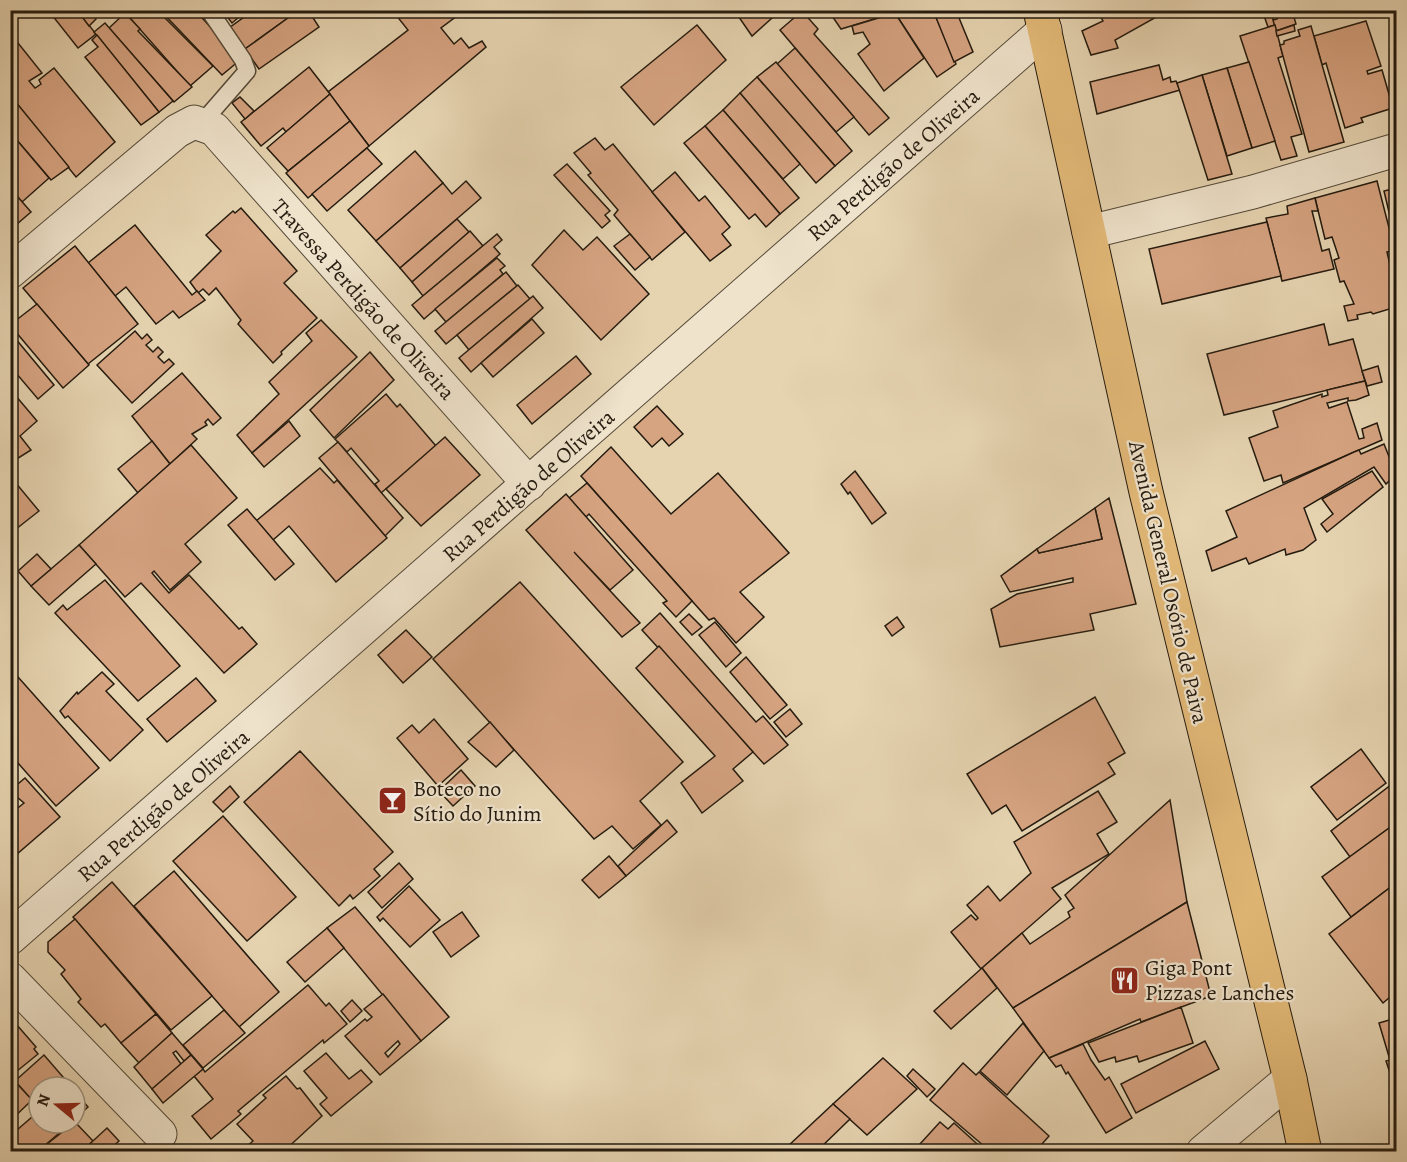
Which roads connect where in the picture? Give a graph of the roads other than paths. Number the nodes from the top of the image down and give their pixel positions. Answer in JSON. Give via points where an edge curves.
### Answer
{"nodes":[{"id":1,"x":209,"y":10,"type":"edge"},
{"id":2,"x":1042,"y":20,"type":"edge"},
{"id":3,"x":197,"y":123,"type":"junction"},
{"id":4,"x":1396,"y":150,"type":"edge"},
{"id":5,"x":1089,"y":232,"type":"junction"},
{"id":6,"x":10,"y":272,"type":"edge"},
{"id":7,"x":529,"y":484,"type":"junction"},
{"id":8,"x":10,"y":938,"type":"edge"},
{"id":9,"x":10,"y":979,"type":"edge"},
{"id":10,"x":1290,"y":1079,"type":"junction"},
{"id":11,"x":160,"y":1134,"type":"dead end"},
{"id":12,"x":1203,"y":1152,"type":"edge"},
{"id":13,"x":1305,"y":1152,"type":"edge"}],
"edges":[{"from":1,"to":3,"type":"lane","via":[[247,71]]},
{"from":2,"to":5,"type":"main road","name":"Avenida General Osório de Paiva"},
{"from":2,"to":7,"type":"street","name":"Rua Perdigão de Oliveira"},
{"from":3,"to":6,"type":"street","via":[[177,131]]},
{"from":3,"to":7,"type":"street","name":"Travessa Perdigão de Oliveira","via":[[214,129]]},
{"from":4,"to":5,"type":"street","via":[[1253,192]]},
{"from":5,"to":10,"type":"main road","name":"Avenida General Osório de Paiva","via":[[1149,504]]},
{"from":7,"to":8,"type":"street","name":"Rua Perdigão de Oliveira"},
{"from":9,"to":11,"type":"street"},
{"from":10,"to":12,"type":"street"},
{"from":10,"to":13,"type":"main road","name":"Avenida General Osório de Paiva"}]}
